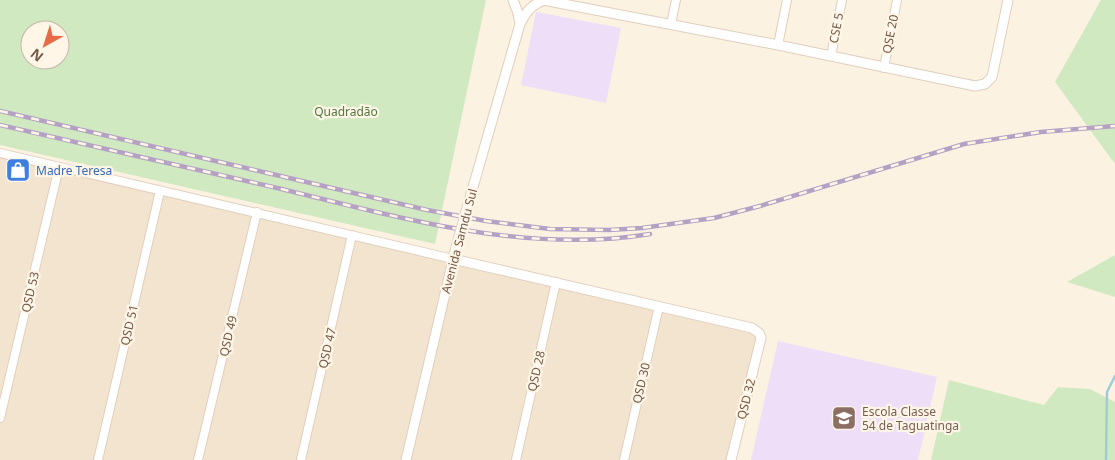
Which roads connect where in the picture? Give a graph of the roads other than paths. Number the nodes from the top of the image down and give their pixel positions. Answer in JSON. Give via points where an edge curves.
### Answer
{"nodes":[{"id":1,"x":513,"y":0,"type":"edge"},
{"id":2,"x":544,"y":0,"type":"edge"},
{"id":3,"x":574,"y":0,"type":"edge"},
{"id":4,"x":676,"y":0,"type":"edge"},
{"id":5,"x":787,"y":0,"type":"edge"},
{"id":6,"x":842,"y":0,"type":"edge"},
{"id":7,"x":897,"y":0,"type":"edge"},
{"id":8,"x":1008,"y":0,"type":"edge"},
{"id":9,"x":584,"y":7,"type":"junction"},
{"id":10,"x":520,"y":24,"type":"junction"},
{"id":11,"x":671,"y":24,"type":"junction"},
{"id":12,"x":778,"y":45,"type":"junction"},
{"id":13,"x":831,"y":56,"type":"junction"},
{"id":14,"x":884,"y":68,"type":"junction"},
{"id":15,"x":0,"y":153,"type":"edge"},
{"id":16,"x":60,"y":167,"type":"junction"},
{"id":17,"x":160,"y":191,"type":"junction"},
{"id":18,"x":257,"y":212,"type":"junction"},
{"id":19,"x":352,"y":235,"type":"junction"},
{"id":20,"x":453,"y":259,"type":"junction"},
{"id":21,"x":556,"y":282,"type":"junction"},
{"id":22,"x":659,"y":306,"type":"junction"},
{"id":23,"x":0,"y":418,"type":"edge"},
{"id":24,"x":98,"y":460,"type":"edge"},
{"id":25,"x":198,"y":460,"type":"edge"},
{"id":26,"x":301,"y":460,"type":"edge"},
{"id":27,"x":406,"y":460,"type":"edge"},
{"id":28,"x":516,"y":460,"type":"edge"},
{"id":29,"x":624,"y":460,"type":"edge"},
{"id":30,"x":731,"y":460,"type":"edge"}],
"edges":[{"from":1,"to":10,"type":"street"},
{"from":2,"to":9,"type":"street"},
{"from":2,"to":10,"type":"street","name":"Avenida Samdu Sul","via":[[530,8]]},
{"from":3,"to":9,"type":"street"},
{"from":4,"to":11,"type":"street"},
{"from":5,"to":12,"type":"street"},
{"from":6,"to":13,"type":"street","name":"CSE 5"},
{"from":7,"to":14,"type":"street","name":"QSE 20"},
{"from":8,"to":14,"type":"street","via":[[992,77],[984,84],[969,86]]},
{"from":9,"to":11,"type":"street"},
{"from":10,"to":20,"type":"street","name":"Avenida Samdu Sul","bridge":true},
{"from":11,"to":12,"type":"street"},
{"from":12,"to":13,"type":"street"},
{"from":13,"to":14,"type":"street"},
{"from":15,"to":16,"type":"street"},
{"from":16,"to":17,"type":"street"},
{"from":16,"to":23,"type":"street","name":"QSD 53"},
{"from":17,"to":18,"type":"street"},
{"from":17,"to":24,"type":"street","name":"QSD 51"},
{"from":18,"to":19,"type":"street"},
{"from":18,"to":25,"type":"street","name":"QSD 49"},
{"from":19,"to":20,"type":"street"},
{"from":19,"to":26,"type":"street","name":"QSD 47"},
{"from":20,"to":21,"type":"street"},
{"from":20,"to":27,"type":"street","name":"Avenida Samdu Sul"},
{"from":21,"to":22,"type":"street"},
{"from":21,"to":28,"type":"street","name":"QSD 28"},
{"from":22,"to":29,"type":"street","name":"QSD 30"},
{"from":22,"to":30,"type":"street","name":"QSD 32","via":[[752,328],[759,333],[761,338]]}]}
